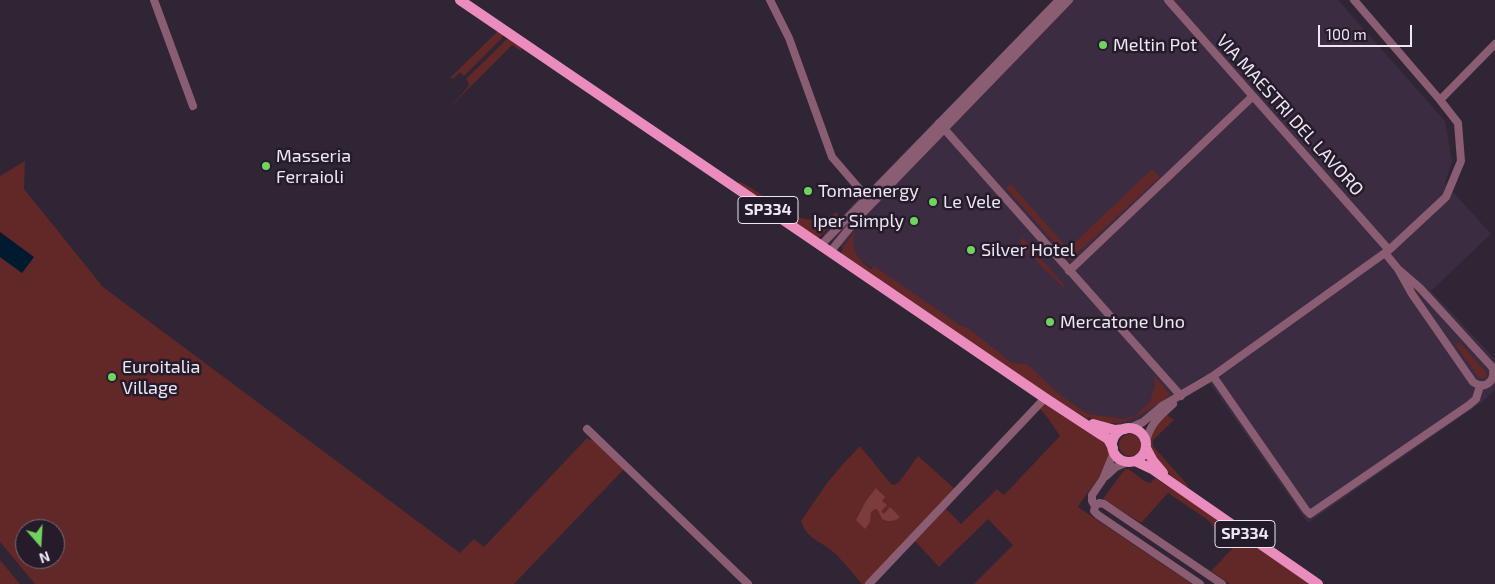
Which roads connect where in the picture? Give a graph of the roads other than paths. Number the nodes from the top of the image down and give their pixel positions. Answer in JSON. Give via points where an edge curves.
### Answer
{"nodes":[{"id":1,"x":154,"y":0,"type":"edge"},
{"id":2,"x":460,"y":0,"type":"edge"},
{"id":3,"x":770,"y":0,"type":"edge"},
{"id":4,"x":1058,"y":0,"type":"edge"},
{"id":5,"x":1069,"y":0,"type":"edge"},
{"id":6,"x":1168,"y":0,"type":"edge"},
{"id":7,"x":1354,"y":0,"type":"edge"},
{"id":8,"x":1495,"y":44,"type":"edge"},
{"id":9,"x":1253,"y":96,"type":"junction"},
{"id":10,"x":1440,"y":100,"type":"junction"},
{"id":11,"x":193,"y":106,"type":"dead end"},
{"id":12,"x":942,"y":126,"type":"junction"},
{"id":13,"x":869,"y":200,"type":"junction"},
{"id":14,"x":821,"y":246,"type":"junction"},
{"id":15,"x":1387,"y":251,"type":"junction"},
{"id":16,"x":830,"y":252,"type":"junction"},
{"id":17,"x":1398,"y":269,"type":"junction"},
{"id":18,"x":1069,"y":271,"type":"junction"},
{"id":19,"x":1213,"y":376,"type":"junction"},
{"id":20,"x":1480,"y":386,"type":"junction"},
{"id":21,"x":1180,"y":397,"type":"junction"},
{"id":22,"x":1045,"y":398,"type":"junction"},
{"id":23,"x":1077,"y":418,"type":"junction"},
{"id":24,"x":1128,"y":428,"type":"junction"},
{"id":25,"x":587,"y":429,"type":"dead end"},
{"id":26,"x":1146,"y":445,"type":"junction"},
{"id":27,"x":1114,"y":450,"type":"junction"},
{"id":28,"x":1131,"y":462,"type":"junction"},
{"id":29,"x":1103,"y":479,"type":"junction"},
{"id":30,"x":1172,"y":483,"type":"junction"},
{"id":31,"x":1095,"y":506,"type":"junction"},
{"id":32,"x":1155,"y":538,"type":"junction"},
{"id":33,"x":1147,"y":549,"type":"junction"},
{"id":34,"x":748,"y":584,"type":"edge"},
{"id":35,"x":869,"y":584,"type":"edge"},
{"id":36,"x":1200,"y":584,"type":"edge"},
{"id":37,"x":1222,"y":584,"type":"edge"},
{"id":38,"x":1318,"y":584,"type":"edge"}],
"edges":[{"from":1,"to":11,"type":"street"},
{"from":2,"to":14,"type":"main road","number":"SP334"},
{"from":3,"to":13,"type":"street","via":[[789,38],[832,157]]},
{"from":4,"to":12,"type":"street"},
{"from":5,"to":12,"type":"street"},
{"from":6,"to":9,"type":"street","name":"VIA MAESTRI DEL LAVORO"},
{"from":7,"to":10,"type":"street"},
{"from":8,"to":10,"type":"street"},
{"from":9,"to":15,"type":"street","name":"VIA MAESTRI DEL LAVORO"},
{"from":9,"to":18,"type":"street"},
{"from":10,"to":15,"type":"street","via":[[1458,123],[1461,161],[1446,197]]},
{"from":12,"to":13,"type":"street"},
{"from":12,"to":18,"type":"street"},
{"from":13,"to":14,"type":"street"},
{"from":13,"to":16,"type":"street"},
{"from":14,"to":16,"type":"main road","number":"SP334"},
{"from":15,"to":17,"type":"street","name":"VIA MAESTRI DEL LAVORO"},
{"from":15,"to":19,"type":"street"},
{"from":16,"to":22,"type":"main road","number":"SP334"},
{"from":17,"to":20,"type":"street","via":[[1473,382]]},
{"from":17,"to":20,"type":"street","via":[[1420,288],[1493,368],[1493,380]]},
{"from":18,"to":21,"type":"street"},
{"from":19,"to":20,"type":"street","via":[[1310,514],[1469,405],[1476,399]]},
{"from":19,"to":21,"type":"street"},
{"from":21,"to":24,"type":"street","via":[[1162,406],[1143,422]]},
{"from":21,"to":26,"type":"street","via":[[1154,422]]},
{"from":22,"to":23,"type":"main road","number":"SP334"},
{"from":22,"to":35,"type":"street"},
{"from":23,"to":24,"type":"main road","number":"SP334","via":[[1108,429]]},
{"from":23,"to":27,"type":"main road","number":"SP334","via":[[1108,439]]},
{"from":24,"to":26,"type":"main road","number":"SP334","via":[[1140,432]]},
{"from":24,"to":27,"type":"main road","via":[[1116,435]]},
{"from":25,"to":34,"type":"street"},
{"from":26,"to":28,"type":"main road","via":[[1143,456]]},
{"from":26,"to":30,"type":"main road","number":"SP334","via":[[1153,461]]},
{"from":27,"to":28,"type":"main road","number":"SP334","via":[[1119,458]]},
{"from":27,"to":29,"type":"street"},
{"from":28,"to":29,"type":"street","via":[[1116,467]]},
{"from":28,"to":30,"type":"main road","number":"SP334","via":[[1146,466]]},
{"from":29,"to":31,"type":"street","via":[[1092,495]]},
{"from":30,"to":38,"type":"main road","number":"SP334"},
{"from":31,"to":32,"type":"street","via":[[1104,504]]},
{"from":31,"to":33,"type":"street","via":[[1096,513]]},
{"from":32,"to":33,"type":"street"},
{"from":32,"to":37,"type":"street"},
{"from":33,"to":36,"type":"street"}]}
